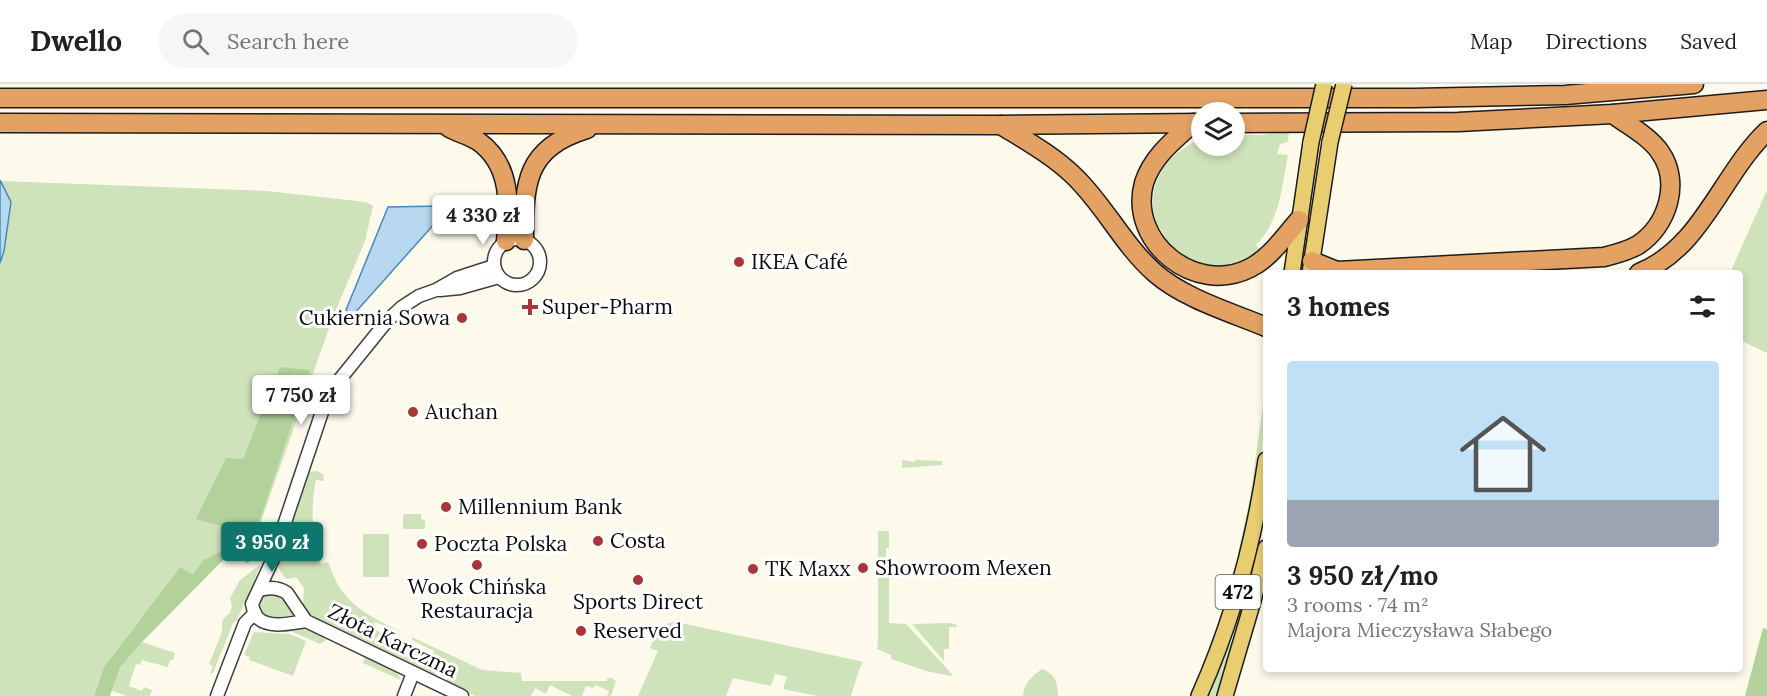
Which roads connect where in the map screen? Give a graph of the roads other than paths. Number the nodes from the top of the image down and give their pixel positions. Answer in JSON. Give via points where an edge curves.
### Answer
{"nodes":[{"id":1,"x":1324,"y":84,"type":"edge"},
{"id":2,"x":1344,"y":84,"type":"edge"},
{"id":3,"x":1694,"y":84,"type":"edge"},
{"id":4,"x":0,"y":98,"type":"edge"},
{"id":5,"x":1767,"y":100,"type":"edge"},
{"id":6,"x":1613,"y":114,"type":"junction"},
{"id":7,"x":0,"y":123,"type":"edge"},
{"id":8,"x":595,"y":123,"type":"junction"},
{"id":9,"x":1191,"y":123,"type":"edge"},
{"id":10,"x":1245,"y":123,"type":"edge"},
{"id":11,"x":445,"y":124,"type":"junction"},
{"id":12,"x":1001,"y":125,"type":"junction"},
{"id":13,"x":1191,"y":128,"type":"edge"},
{"id":14,"x":1767,"y":131,"type":"edge"},
{"id":15,"x":1299,"y":220,"type":"junction"},
{"id":16,"x":515,"y":241,"type":"junction"},
{"id":17,"x":1311,"y":267,"type":"edge"},
{"id":18,"x":1292,"y":270,"type":"edge"},
{"id":19,"x":1330,"y":270,"type":"edge"},
{"id":20,"x":1356,"y":270,"type":"edge"},
{"id":21,"x":1645,"y":270,"type":"edge"},
{"id":22,"x":497,"y":271,"type":"junction"},
{"id":23,"x":1263,"y":326,"type":"edge"},
{"id":24,"x":1263,"y":478,"type":"edge"},
{"id":25,"x":1263,"y":560,"type":"edge"},
{"id":26,"x":272,"y":561,"type":"junction"},
{"id":27,"x":259,"y":590,"type":"junction"},
{"id":28,"x":283,"y":590,"type":"junction"},
{"id":29,"x":255,"y":613,"type":"junction"},
{"id":30,"x":306,"y":621,"type":"junction"},
{"id":31,"x":413,"y":673,"type":"junction"},
{"id":32,"x":217,"y":696,"type":"edge"},
{"id":33,"x":404,"y":696,"type":"edge"},
{"id":34,"x":462,"y":696,"type":"edge"},
{"id":35,"x":1199,"y":696,"type":"edge"},
{"id":36,"x":1225,"y":696,"type":"edge"}],
"edges":[{"from":1,"to":15,"type":"main road","bridge":true},
{"from":2,"to":17,"type":"main road","bridge":true,"via":[[1330,142]]},
{"from":3,"to":4,"type":"highway","via":[[1565,95],[1414,98]]},
{"from":5,"to":6,"type":"highway"},
{"from":6,"to":10,"type":"highway","via":[[1458,122]]},
{"from":6,"to":20,"type":"highway","via":[[1660,152],[1669,172],[1670,197],[1665,214],[1659,226],[1638,245],[1604,257]]},
{"from":7,"to":11,"type":"highway"},
{"from":8,"to":11,"type":"highway"},
{"from":8,"to":12,"type":"highway"},
{"from":8,"to":16,"type":"highway","via":[[554,143],[539,157],[531,174]]},
{"from":9,"to":12,"type":"highway"},
{"from":11,"to":16,"type":"highway","via":[[478,141],[502,170]]},
{"from":12,"to":23,"type":"highway","via":[[1073,175],[1156,274],[1186,294]]},
{"from":13,"to":15,"type":"highway","via":[[1159,154],[1144,181],[1145,222],[1165,255],[1197,273],[1237,273],[1262,260]]},
{"from":14,"to":21,"type":"highway","via":[[1737,166],[1686,240],[1660,263]]},
{"from":15,"to":18,"type":"main road"},
{"from":16,"to":22,"type":"street","via":[[496,252]]},
{"from":16,"to":22,"type":"street","via":[[536,248],[538,272],[522,285],[513,285],[505,282]]},
{"from":17,"to":19,"type":"highway"},
{"from":22,"to":26,"type":"street","via":[[458,278],[402,307],[328,396]]},
{"from":24,"to":35,"type":"main road","number":"472","via":[[1243,577],[1227,629]]},
{"from":25,"to":36,"type":"main road","number":"472"},
{"from":26,"to":27,"type":"street"},
{"from":26,"to":28,"type":"street","name":"Złota Karczma"},
{"from":27,"to":28,"type":"street"},
{"from":27,"to":29,"type":"street","via":[[252,604]]},
{"from":28,"to":30,"type":"street","name":"Złota Karczma"},
{"from":29,"to":30,"type":"street","name":"Złota Karczma","via":[[259,620],[268,623]]},
{"from":29,"to":32,"type":"street","via":[[245,623]]},
{"from":30,"to":31,"type":"street","name":"Złota Karczma"},
{"from":31,"to":33,"type":"street"},
{"from":31,"to":34,"type":"street","name":"Złota Karczma"}]}
